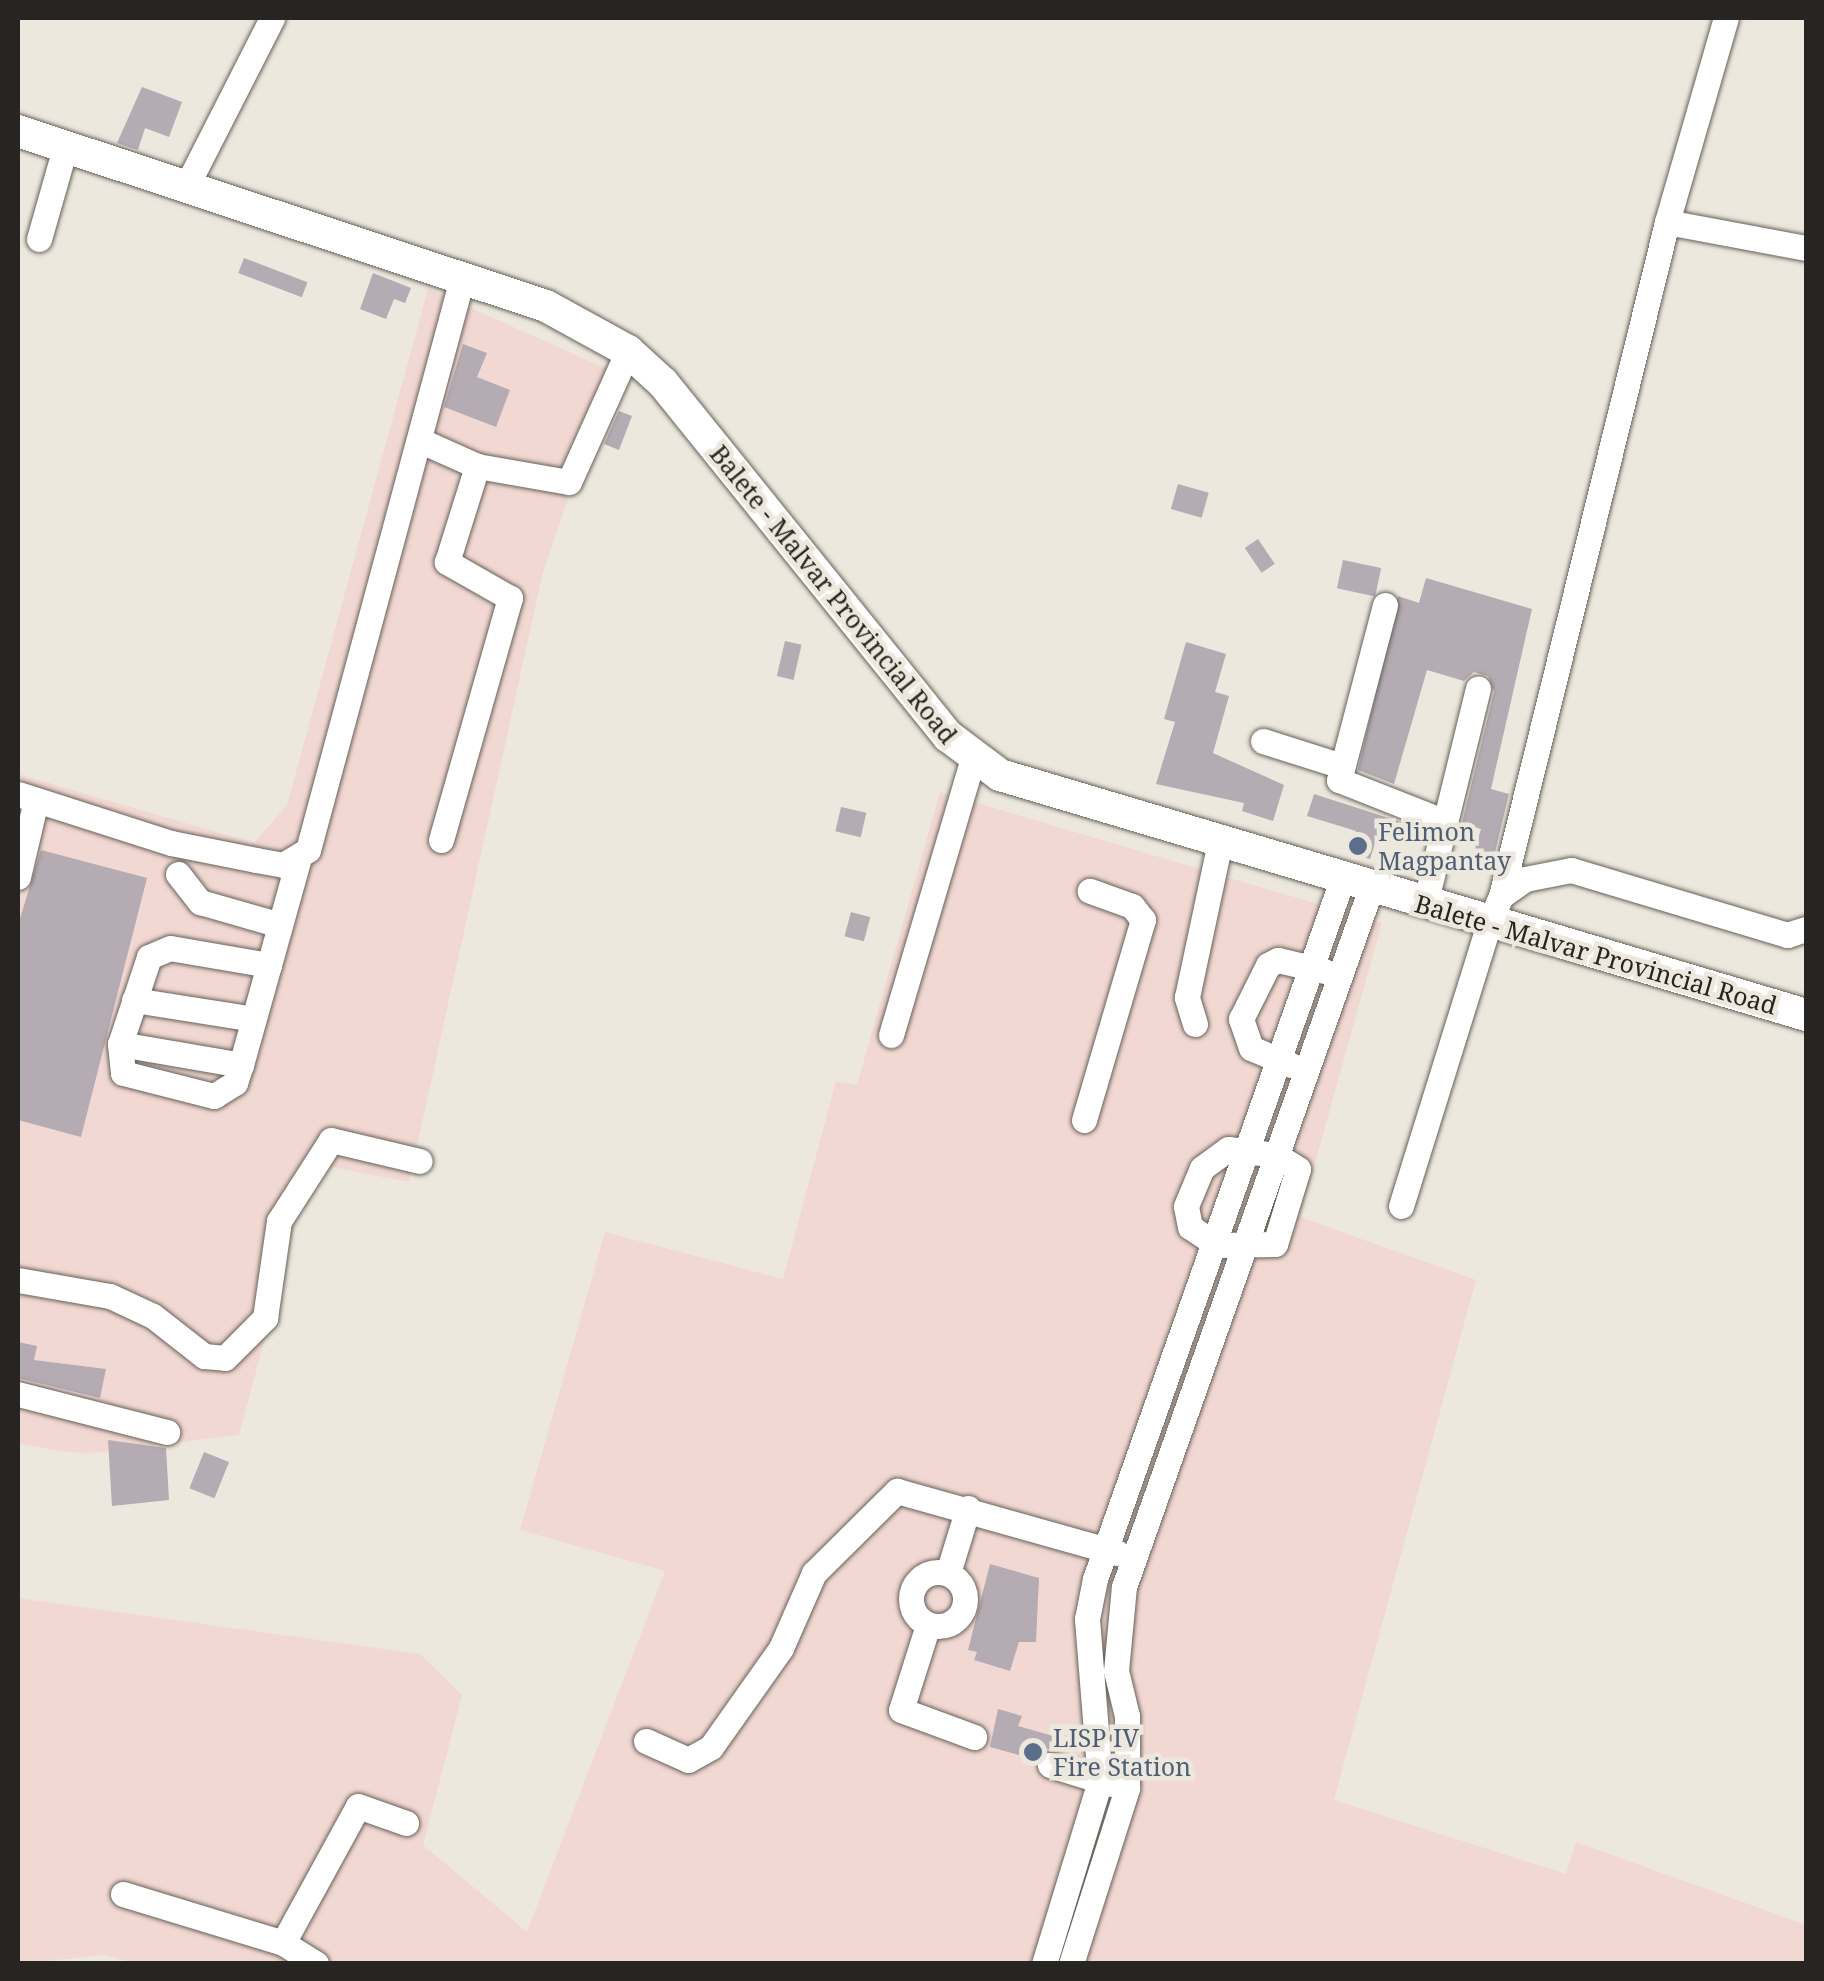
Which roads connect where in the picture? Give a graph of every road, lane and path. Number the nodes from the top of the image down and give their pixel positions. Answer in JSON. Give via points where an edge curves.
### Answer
{"nodes":[{"id":1,"x":272,"y":18,"type":"edge"},
{"id":2,"x":1726,"y":18,"type":"edge"},
{"id":3,"x":18,"y":131,"type":"edge"},
{"id":4,"x":65,"y":148,"type":"junction"},
{"id":5,"x":185,"y":189,"type":"junction"},
{"id":6,"x":1666,"y":222,"type":"junction"},
{"id":7,"x":38,"y":239,"type":"dead end"},
{"id":8,"x":1806,"y":248,"type":"edge"},
{"id":9,"x":461,"y":282,"type":"junction"},
{"id":10,"x":628,"y":351,"type":"junction"},
{"id":11,"x":419,"y":440,"type":"junction"},
{"id":12,"x":478,"y":466,"type":"junction"},
{"id":13,"x":1385,"y":605,"type":"dead end"},
{"id":14,"x":1478,"y":688,"type":"dead end"},
{"id":15,"x":1263,"y":741,"type":"dead end"},
{"id":16,"x":972,"y":760,"type":"junction"},
{"id":17,"x":1342,"y":766,"type":"junction"},
{"id":18,"x":27,"y":797,"type":"edge"},
{"id":19,"x":1445,"y":822,"type":"junction"},
{"id":20,"x":441,"y":840,"type":"dead end"},
{"id":21,"x":1220,"y":846,"type":"junction"},
{"id":22,"x":298,"y":861,"type":"junction"},
{"id":23,"x":178,"y":874,"type":"dead end"},
{"id":24,"x":18,"y":877,"type":"edge"},
{"id":25,"x":1357,"y":884,"type":"junction"},
{"id":26,"x":1090,"y":890,"type":"dead end"},
{"id":27,"x":1425,"y":904,"type":"junction"},
{"id":28,"x":1495,"y":910,"type":"junction"},
{"id":29,"x":233,"y":914,"type":"junction"},
{"id":30,"x":280,"y":925,"type":"junction"},
{"id":31,"x":1806,"y":929,"type":"edge"},
{"id":32,"x":218,"y":955,"type":"junction"},
{"id":33,"x":269,"y":965,"type":"junction"},
{"id":34,"x":1310,"y":967,"type":"junction"},
{"id":35,"x":1343,"y":977,"type":"junction"},
{"id":36,"x":134,"y":1000,"type":"junction"},
{"id":37,"x":1806,"y":1015,"type":"edge"},
{"id":38,"x":254,"y":1019,"type":"junction"},
{"id":39,"x":1194,"y":1024,"type":"dead end"},
{"id":40,"x":891,"y":1034,"type":"dead end"},
{"id":41,"x":120,"y":1044,"type":"junction"},
{"id":42,"x":1278,"y":1060,"type":"junction"},
{"id":43,"x":242,"y":1065,"type":"junction"},
{"id":44,"x":1310,"y":1072,"type":"junction"},
{"id":45,"x":1084,"y":1120,"type":"dead end"},
{"id":46,"x":1246,"y":1152,"type":"junction"},
{"id":47,"x":1276,"y":1154,"type":"junction"},
{"id":48,"x":420,"y":1161,"type":"dead end"},
{"id":49,"x":1401,"y":1206,"type":"dead end"},
{"id":50,"x":1217,"y":1245,"type":"junction"},
{"id":51,"x":1244,"y":1249,"type":"junction"},
{"id":52,"x":18,"y":1280,"type":"edge"},
{"id":53,"x":18,"y":1394,"type":"edge"},
{"id":54,"x":166,"y":1432,"type":"dead end"},
{"id":55,"x":968,"y":1508,"type":"junction"},
{"id":56,"x":1105,"y":1550,"type":"junction"},
{"id":57,"x":1134,"y":1558,"type":"junction"},
{"id":58,"x":948,"y":1573,"type":"junction"},
{"id":59,"x":928,"y":1624,"type":"junction"},
{"id":60,"x":974,"y":1737,"type":"dead end"},
{"id":61,"x":646,"y":1741,"type":"dead end"},
{"id":62,"x":1050,"y":1765,"type":"dead end"},
{"id":63,"x":1100,"y":1781,"type":"junction"},
{"id":64,"x":1127,"y":1788,"type":"junction"},
{"id":65,"x":406,"y":1824,"type":"dead end"},
{"id":66,"x":123,"y":1894,"type":"dead end"},
{"id":67,"x":283,"y":1943,"type":"junction"},
{"id":68,"x":316,"y":1964,"type":"edge"},
{"id":69,"x":1044,"y":1964,"type":"edge"},
{"id":70,"x":1071,"y":1964,"type":"edge"}],
"edges":[{"from":1,"to":5,"type":"street"},
{"from":2,"to":6,"type":"street"},
{"from":3,"to":4,"type":"main road","name":"Balete - Malvar Provincial Road"},
{"from":4,"to":5,"type":"main road","name":"Balete - Malvar Provincial Road"},
{"from":4,"to":7,"type":"street"},
{"from":5,"to":9,"type":"main road","name":"Balete - Malvar Provincial Road"},
{"from":6,"to":8,"type":"street"},
{"from":6,"to":28,"type":"street"},
{"from":9,"to":10,"type":"main road","name":"Balete - Malvar Provincial Road","via":[[546,306]]},
{"from":9,"to":11,"type":"street"},
{"from":10,"to":12,"type":"street","via":[[569,482]]},
{"from":10,"to":16,"type":"main road","name":"Balete - Malvar Provincial Road","via":[[663,382]]},
{"from":11,"to":12,"type":"street"},
{"from":11,"to":22,"type":"street","via":[[319,828]]},
{"from":12,"to":20,"type":"street","via":[[447,562],[510,598]]},
{"from":13,"to":17,"type":"street"},
{"from":14,"to":19,"type":"street"},
{"from":15,"to":17,"type":"street"},
{"from":16,"to":21,"type":"main road","name":"Balete - Malvar Provincial Road"},
{"from":16,"to":40,"type":"street"},
{"from":17,"to":19,"type":"street","via":[[1344,787]]},
{"from":18,"to":22,"type":"street","via":[[171,843]]},
{"from":18,"to":24,"type":"street"},
{"from":19,"to":27,"type":"street"},
{"from":21,"to":25,"type":"main road","name":"Balete - Malvar Provincial Road"},
{"from":21,"to":39,"type":"street","via":[[1187,997]]},
{"from":22,"to":30,"type":"street"},
{"from":23,"to":29,"type":"street","via":[[200,902]]},
{"from":25,"to":27,"type":"main road","name":"Balete - Malvar Provincial Road"},
{"from":25,"to":34,"type":"street"},
{"from":25,"to":35,"type":"street"},
{"from":26,"to":45,"type":"street","via":[[1132,906],[1143,920]]},
{"from":27,"to":28,"type":"main road","name":"Balete - Malvar Provincial Road"},
{"from":28,"to":31,"type":"street","via":[[1525,879],[1571,870],[1787,934]]},
{"from":28,"to":37,"type":"main road","name":"Balete - Malvar Provincial Road"},
{"from":28,"to":49,"type":"street"},
{"from":29,"to":30,"type":"street"},
{"from":29,"to":32,"type":"street"},
{"from":30,"to":33,"type":"street"},
{"from":32,"to":33,"type":"street"},
{"from":32,"to":36,"type":"street","via":[[158,950]]},
{"from":33,"to":38,"type":"street"},
{"from":34,"to":35,"type":"street"},
{"from":34,"to":42,"type":"street"},
{"from":34,"to":42,"type":"street","via":[[1268,965],[1241,1019],[1251,1048]]},
{"from":35,"to":44,"type":"street"},
{"from":36,"to":38,"type":"street"},
{"from":36,"to":41,"type":"street"},
{"from":38,"to":43,"type":"street"},
{"from":41,"to":43,"type":"street"},
{"from":41,"to":43,"type":"street","via":[[123,1074],[214,1096],[235,1083]]},
{"from":42,"to":44,"type":"street"},
{"from":42,"to":46,"type":"street"},
{"from":44,"to":47,"type":"street"},
{"from":46,"to":47,"type":"street"},
{"from":46,"to":50,"type":"street"},
{"from":46,"to":50,"type":"street","via":[[1209,1158],[1186,1206],[1196,1234]]},
{"from":47,"to":51,"type":"street"},
{"from":48,"to":52,"type":"street","via":[[332,1140],[279,1222],[265,1318],[225,1358],[204,1356],[153,1316],[110,1296]]},
{"from":50,"to":51,"type":"street"},
{"from":50,"to":56,"type":"street"},
{"from":51,"to":57,"type":"street"},
{"from":53,"to":54,"type":"street"},
{"from":55,"to":56,"type":"street"},
{"from":55,"to":58,"type":"street"},
{"from":55,"to":61,"type":"street","via":[[909,1490],[880,1504],[804,1588],[781,1648],[711,1747],[688,1760]]},
{"from":56,"to":57,"type":"street"},
{"from":56,"to":63,"type":"street","via":[[1086,1619]]},
{"from":57,"to":64,"type":"street","via":[[1116,1626]]},
{"from":58,"to":59,"type":"street","via":[[927,1574],[912,1589],[913,1610]]},
{"from":58,"to":59,"type":"street","via":[[964,1588],[964,1610],[949,1624]]},
{"from":59,"to":60,"type":"street","via":[[900,1710]]},
{"from":62,"to":63,"type":"street"},
{"from":63,"to":64,"type":"street"},
{"from":63,"to":69,"type":"street"},
{"from":64,"to":70,"type":"street"},
{"from":65,"to":67,"type":"street","via":[[358,1806]]},
{"from":66,"to":67,"type":"street"},
{"from":67,"to":68,"type":"street"}]}
